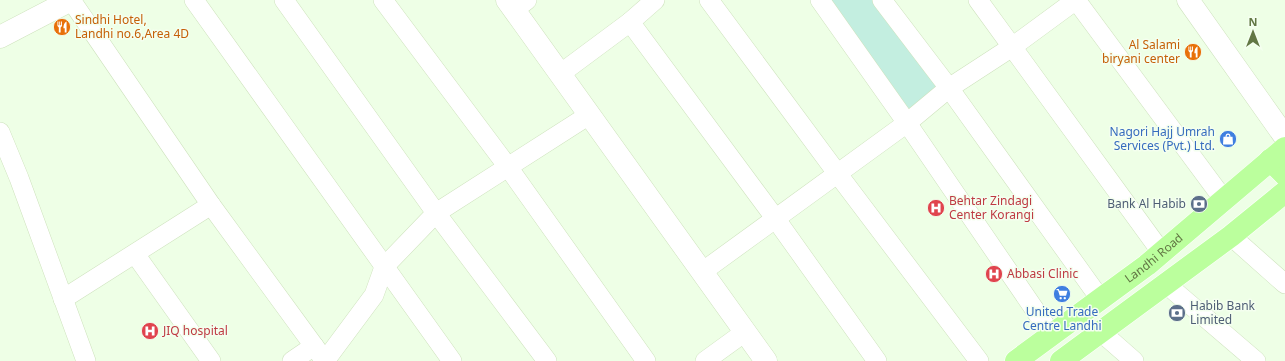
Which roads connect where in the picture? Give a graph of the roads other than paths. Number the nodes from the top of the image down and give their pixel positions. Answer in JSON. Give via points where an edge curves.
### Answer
{"nodes":[{"id":1,"x":71,"y":0,"type":"edge"},
{"id":2,"x":194,"y":0,"type":"edge"},
{"id":3,"x":284,"y":0,"type":"edge"},
{"id":4,"x":383,"y":0,"type":"edge"},
{"id":5,"x":655,"y":0,"type":"edge"},
{"id":6,"x":709,"y":0,"type":"edge"},
{"id":7,"x":820,"y":0,"type":"edge"},
{"id":8,"x":882,"y":0,"type":"edge"},
{"id":9,"x":978,"y":0,"type":"edge"},
{"id":10,"x":1076,"y":0,"type":"edge"},
{"id":11,"x":1188,"y":0,"type":"edge"},
{"id":12,"x":516,"y":3,"type":"edge"},
{"id":13,"x":630,"y":22,"type":"junction"},
{"id":14,"x":0,"y":37,"type":"edge"},
{"id":15,"x":1012,"y":47,"type":"junction"},
{"id":16,"x":560,"y":74,"type":"junction"},
{"id":17,"x":949,"y":88,"type":"junction"},
{"id":18,"x":589,"y":115,"type":"junction"},
{"id":19,"x":906,"y":123,"type":"junction"},
{"id":20,"x":0,"y":132,"type":"edge"},
{"id":21,"x":1285,"y":137,"type":"edge"},
{"id":22,"x":1280,"y":161,"type":"edge"},
{"id":23,"x":508,"y":167,"type":"junction"},
{"id":24,"x":837,"y":173,"type":"junction"},
{"id":25,"x":1285,"y":192,"type":"edge"},
{"id":26,"x":1224,"y":200,"type":"junction"},
{"id":27,"x":210,"y":205,"type":"junction"},
{"id":28,"x":436,"y":213,"type":"junction"},
{"id":29,"x":775,"y":218,"type":"junction"},
{"id":30,"x":1231,"y":236,"type":"junction"},
{"id":31,"x":1162,"y":253,"type":"junction"},
{"id":32,"x":135,"y":254,"type":"junction"},
{"id":33,"x":384,"y":267,"type":"junction"},
{"id":34,"x":702,"y":272,"type":"junction"},
{"id":35,"x":1166,"y":284,"type":"junction"},
{"id":36,"x":1285,"y":284,"type":"edge"},
{"id":37,"x":63,"y":299,"type":"junction"},
{"id":38,"x":1101,"y":300,"type":"junction"},
{"id":39,"x":745,"y":332,"type":"junction"},
{"id":40,"x":1101,"y":332,"type":"junction"},
{"id":41,"x":1052,"y":335,"type":"junction"},
{"id":42,"x":314,"y":346,"type":"junction"},
{"id":43,"x":86,"y":361,"type":"edge"},
{"id":44,"x":211,"y":361,"type":"edge"},
{"id":45,"x":292,"y":361,"type":"edge"},
{"id":46,"x":325,"y":361,"type":"edge"},
{"id":47,"x":452,"y":361,"type":"edge"},
{"id":48,"x":547,"y":361,"type":"edge"},
{"id":49,"x":646,"y":361,"type":"edge"},
{"id":50,"x":705,"y":361,"type":"edge"},
{"id":51,"x":766,"y":361,"type":"edge"},
{"id":52,"x":877,"y":361,"type":"edge"},
{"id":53,"x":979,"y":361,"type":"edge"},
{"id":54,"x":1016,"y":361,"type":"edge"},
{"id":55,"x":1061,"y":361,"type":"edge"},
{"id":56,"x":1134,"y":361,"type":"edge"},
{"id":57,"x":1256,"y":361,"type":"edge"}],
"edges":[{"from":1,"to":14,"type":"street"},
{"from":1,"to":27,"type":"street"},
{"from":2,"to":33,"type":"street"},
{"from":3,"to":28,"type":"street"},
{"from":4,"to":23,"type":"street"},
{"from":5,"to":13,"type":"street"},
{"from":6,"to":24,"type":"street"},
{"from":7,"to":19,"type":"street"},
{"from":8,"to":17,"type":"street"},
{"from":9,"to":15,"type":"street"},
{"from":10,"to":15,"type":"street"},
{"from":10,"to":26,"type":"street"},
{"from":11,"to":21,"type":"street"},
{"from":12,"to":16,"type":"street"},
{"from":13,"to":16,"type":"street"},
{"from":13,"to":29,"type":"street"},
{"from":15,"to":17,"type":"street"},
{"from":15,"to":31,"type":"street"},
{"from":16,"to":18,"type":"street"},
{"from":17,"to":19,"type":"street"},
{"from":17,"to":38,"type":"street"},
{"from":18,"to":23,"type":"street"},
{"from":18,"to":34,"type":"street"},
{"from":19,"to":24,"type":"street"},
{"from":19,"to":41,"type":"street"},
{"from":20,"to":37,"type":"street"},
{"from":22,"to":26,"type":"main road","name":"Landhi Road"},
{"from":23,"to":28,"type":"street"},
{"from":23,"to":49,"type":"street"},
{"from":24,"to":29,"type":"street"},
{"from":24,"to":53,"type":"street"},
{"from":25,"to":30,"type":"main road"},
{"from":26,"to":31,"type":"main road","name":"Landhi Road"},
{"from":27,"to":32,"type":"street"},
{"from":27,"to":42,"type":"street"},
{"from":28,"to":33,"type":"street"},
{"from":28,"to":48,"type":"street"},
{"from":29,"to":34,"type":"street"},
{"from":29,"to":52,"type":"street"},
{"from":30,"to":35,"type":"main road"},
{"from":30,"to":36,"type":"street"},
{"from":31,"to":38,"type":"main road","name":"Landhi Road"},
{"from":32,"to":37,"type":"street"},
{"from":32,"to":44,"type":"street"},
{"from":33,"to":46,"type":"street","via":[[374,295]]},
{"from":33,"to":47,"type":"street"},
{"from":34,"to":39,"type":"street"},
{"from":35,"to":40,"type":"main road"},
{"from":35,"to":57,"type":"street"},
{"from":37,"to":43,"type":"street"},
{"from":38,"to":41,"type":"main road","name":"Landhi Road"},
{"from":39,"to":50,"type":"street"},
{"from":39,"to":51,"type":"street"},
{"from":40,"to":55,"type":"main road"},
{"from":40,"to":56,"type":"street"},
{"from":41,"to":54,"type":"main road","name":"Landhi Road"},
{"from":42,"to":45,"type":"street"},
{"from":42,"to":46,"type":"street"}]}
